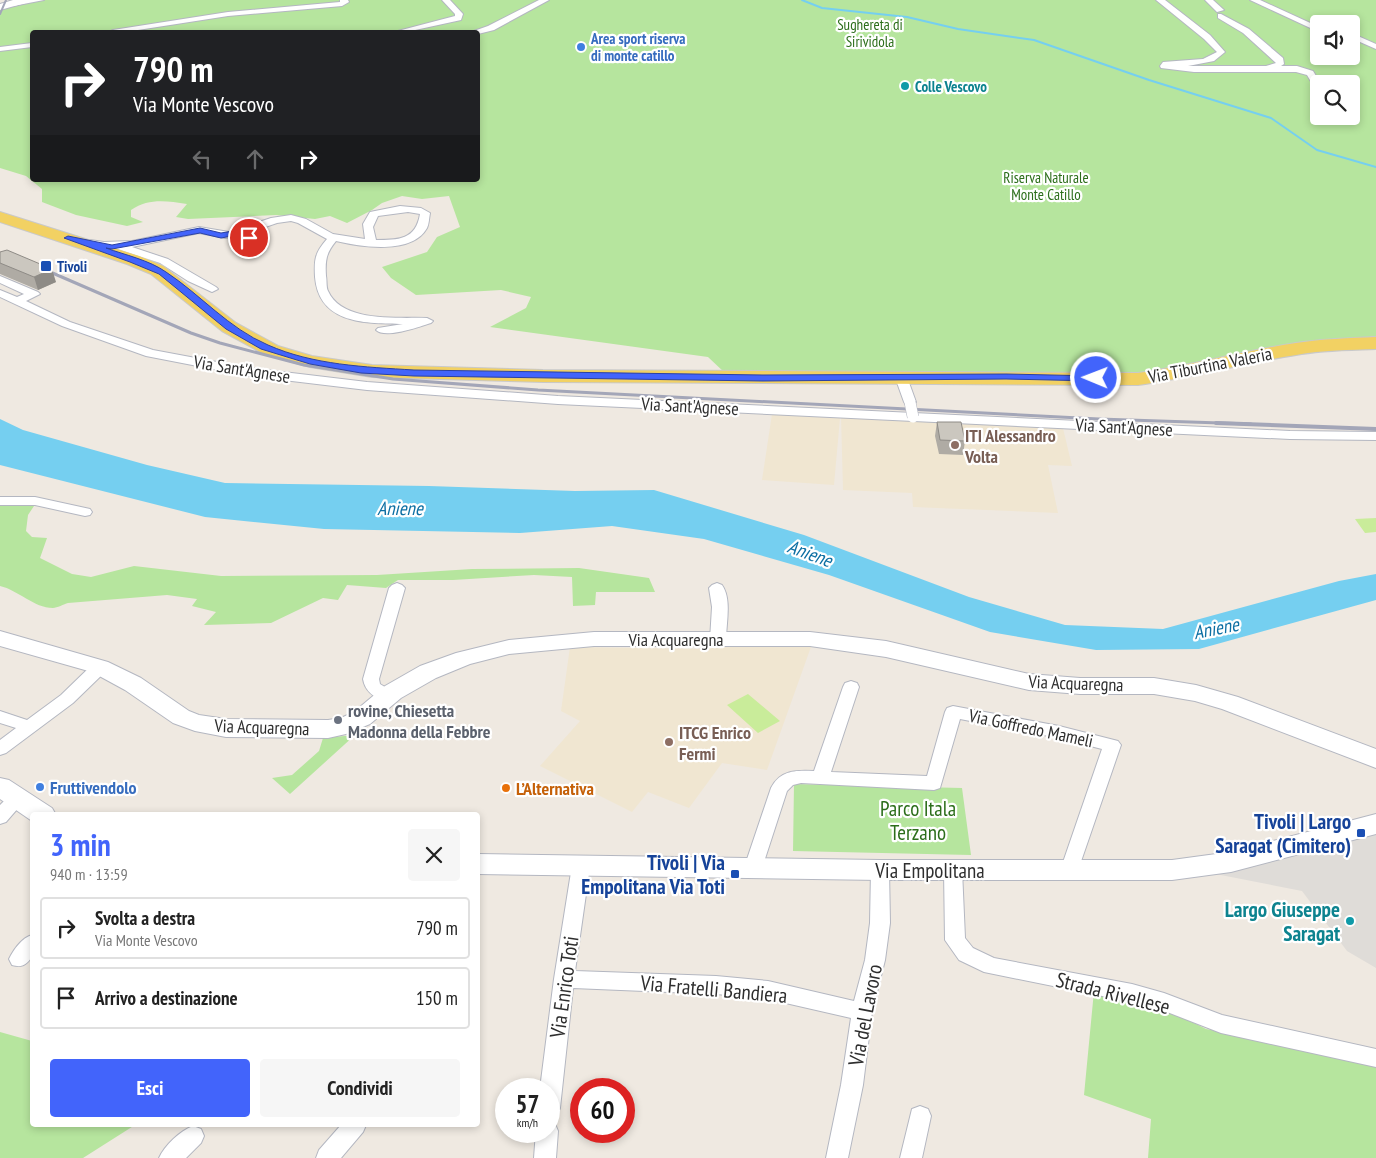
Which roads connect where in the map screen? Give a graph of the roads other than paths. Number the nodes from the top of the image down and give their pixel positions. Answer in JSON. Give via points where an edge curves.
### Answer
{"nodes":[{"id":1,"x":25,"y":0,"type":"edge"},
{"id":2,"x":40,"y":0,"type":"edge"},
{"id":3,"x":344,"y":0,"type":"edge"},
{"id":4,"x":446,"y":0,"type":"edge"},
{"id":5,"x":545,"y":0,"type":"edge"},
{"id":6,"x":1160,"y":0,"type":"edge"},
{"id":7,"x":1209,"y":0,"type":"edge"},
{"id":8,"x":1254,"y":0,"type":"edge"},
{"id":9,"x":1264,"y":0,"type":"edge"},
{"id":10,"x":13,"y":4,"type":"junction"},
{"id":11,"x":0,"y":6,"type":"edge"},
{"id":12,"x":1310,"y":17,"type":"edge"},
{"id":13,"x":1310,"y":26,"type":"edge"},
{"id":14,"x":126,"y":30,"type":"edge"},
{"id":15,"x":407,"y":30,"type":"edge"},
{"id":16,"x":1226,"y":30,"type":"dead end"},
{"id":17,"x":480,"y":31,"type":"edge"},
{"id":18,"x":1246,"y":31,"type":"junction"},
{"id":19,"x":1360,"y":41,"type":"edge"},
{"id":20,"x":30,"y":45,"type":"edge"},
{"id":21,"x":1246,"y":45,"type":"dead end"},
{"id":22,"x":1264,"y":46,"type":"junction"},
{"id":23,"x":1360,"y":48,"type":"edge"},
{"id":24,"x":0,"y":49,"type":"edge"},
{"id":25,"x":1375,"y":52,"type":"edge"},
{"id":26,"x":1266,"y":68,"type":"junction"},
{"id":27,"x":1311,"y":75,"type":"edge"},
{"id":28,"x":0,"y":217,"type":"edge"},
{"id":29,"x":239,"y":232,"type":"junction"},
{"id":30,"x":334,"y":237,"type":"junction"},
{"id":31,"x":68,"y":238,"type":"junction"},
{"id":32,"x":371,"y":242,"type":"junction"},
{"id":33,"x":258,"y":244,"type":"dead end"},
{"id":34,"x":120,"y":246,"type":"junction"},
{"id":35,"x":0,"y":279,"type":"edge"},
{"id":36,"x":212,"y":290,"type":"dead end"},
{"id":37,"x":0,"y":292,"type":"edge"},
{"id":38,"x":16,"y":301,"type":"junction"},
{"id":39,"x":382,"y":330,"type":"dead end"},
{"id":40,"x":1376,"y":343,"type":"edge"},
{"id":41,"x":902,"y":377,"type":"junction"},
{"id":42,"x":913,"y":417,"type":"junction"},
{"id":43,"x":1376,"y":436,"type":"edge"},
{"id":44,"x":0,"y":501,"type":"edge"},
{"id":45,"x":85,"y":512,"type":"dead end"},
{"id":46,"x":397,"y":588,"type":"dead end"},
{"id":47,"x":717,"y":588,"type":"dead end"},
{"id":48,"x":0,"y":638,"type":"edge"},
{"id":49,"x":718,"y":640,"type":"junction"},
{"id":50,"x":100,"y":667,"type":"junction"},
{"id":51,"x":851,"y":687,"type":"dead end"},
{"id":52,"x":387,"y":696,"type":"junction"},
{"id":53,"x":0,"y":718,"type":"edge"},
{"id":54,"x":30,"y":727,"type":"junction"},
{"id":55,"x":0,"y":749,"type":"edge"},
{"id":56,"x":1376,"y":759,"type":"edge"},
{"id":57,"x":820,"y":777,"type":"junction"},
{"id":58,"x":8,"y":793,"type":"edge"},
{"id":59,"x":38,"y":812,"type":"edge"},
{"id":60,"x":0,"y":817,"type":"edge"},
{"id":61,"x":1376,"y":824,"type":"edge"},
{"id":62,"x":480,"y":864,"type":"edge"},
{"id":63,"x":581,"y":866,"type":"junction"},
{"id":64,"x":753,"y":868,"type":"junction"},
{"id":65,"x":880,"y":870,"type":"junction"},
{"id":66,"x":953,"y":870,"type":"junction"},
{"id":67,"x":1069,"y":870,"type":"junction"},
{"id":68,"x":30,"y":946,"type":"edge"},
{"id":69,"x":20,"y":959,"type":"dead end"},
{"id":70,"x":564,"y":979,"type":"junction"},
{"id":71,"x":862,"y":1012,"type":"junction"},
{"id":72,"x":1376,"y":1058,"type":"edge"},
{"id":73,"x":552,"y":1078,"type":"edge"},
{"id":74,"x":920,"y":1116,"type":"dead end"},
{"id":75,"x":354,"y":1127,"type":"edge"},
{"id":76,"x":193,"y":1136,"type":"dead end"},
{"id":77,"x":546,"y":1143,"type":"edge"},
{"id":78,"x":170,"y":1158,"type":"edge"},
{"id":79,"x":327,"y":1158,"type":"edge"},
{"id":80,"x":545,"y":1158,"type":"edge"},
{"id":81,"x":837,"y":1158,"type":"edge"},
{"id":82,"x":911,"y":1158,"type":"edge"}],
"edges":[{"from":1,"to":10,"type":"main road"},
{"from":2,"to":10,"type":"street"},
{"from":3,"to":14,"type":"street","via":[[342,4],[238,13]]},
{"from":4,"to":15,"type":"street","via":[[459,14],[458,18]]},
{"from":5,"to":17,"type":"street"},
{"from":6,"to":26,"type":"street","via":[[1207,36],[1221,52],[1209,61],[1164,66]]},
{"from":7,"to":18,"type":"street","via":[[1220,13]]},
{"from":8,"to":13,"type":"street"},
{"from":9,"to":12,"type":"street"},
{"from":10,"to":11,"type":"main road"},
{"from":16,"to":18,"type":"street"},
{"from":18,"to":22,"type":"street"},
{"from":19,"to":25,"type":"street"},
{"from":20,"to":24,"type":"street"},
{"from":21,"to":22,"type":"street"},
{"from":22,"to":26,"type":"street","via":[[1281,62]]},
{"from":23,"to":25,"type":"street"},
{"from":26,"to":27,"type":"street","via":[[1304,70]]},
{"from":28,"to":31,"type":"main road","name":"Via Tiburtina Valeria"},
{"from":29,"to":30,"type":"street","via":[[274,220],[292,218]]},
{"from":29,"to":33,"type":"street"},
{"from":29,"to":34,"type":"street","via":[[221,236],[200,230]]},
{"from":30,"to":32,"type":"street"},
{"from":30,"to":39,"type":"street","via":[[322,251],[320,264],[322,291],[333,306],[364,319],[427,321]]},
{"from":31,"to":34,"type":"street"},
{"from":31,"to":41,"type":"main road","name":"Via Tiburtina Valeria","via":[[162,273],[229,327],[264,347],[294,358],[340,367],[449,374]]},
{"from":32,"to":32,"type":"street","via":[[368,228],[374,214],[412,210],[425,214],[421,231],[412,238],[392,244]]},
{"from":34,"to":36,"type":"street","via":[[164,260]]},
{"from":35,"to":38,"type":"street","via":[[34,294]]},
{"from":37,"to":38,"type":"street","name":"Via Sant'Agnese"},
{"from":38,"to":42,"type":"street","name":"Via Sant'Agnese","via":[[130,348],[249,372],[429,391],[558,400]]},
{"from":40,"to":41,"type":"main road","name":"Via Tiburtina Valeria","via":[[1291,350],[1148,378]]},
{"from":41,"to":42,"type":"street","bridge":true},
{"from":42,"to":43,"type":"street","name":"Via Sant'Agnese","via":[[1290,435]]},
{"from":44,"to":45,"type":"street","via":[[35,501]]},
{"from":46,"to":52,"type":"street","via":[[370,679],[375,690]]},
{"from":47,"to":49,"type":"street","via":[[720,599]]},
{"from":48,"to":50,"type":"main road","name":"Via Acquaregna"},
{"from":49,"to":52,"type":"main road","name":"Via Acquaregna","via":[[594,639],[509,647],[450,663]]},
{"from":49,"to":56,"type":"main road","name":"Via Acquaregna","via":[[818,640],[886,649],[1029,682],[1178,690],[1230,703]]},
{"from":50,"to":52,"type":"main road","name":"Via Acquaregna","via":[[133,684],[186,720],[226,728],[328,729],[346,726],[362,718]]},
{"from":50,"to":54,"type":"street"},
{"from":51,"to":57,"type":"street"},
{"from":53,"to":54,"type":"street"},
{"from":54,"to":55,"type":"street"},
{"from":57,"to":64,"type":"street","name":"Via Goffredo Mameli","via":[[796,777],[779,787]]},
{"from":57,"to":67,"type":"street","name":"Via Goffredo Mameli","via":[[934,782],[953,712],[1112,745]]},
{"from":58,"to":59,"type":"main road"},
{"from":58,"to":60,"type":"street"},
{"from":61,"to":67,"type":"main road","name":"Via Empolitana","via":[[1208,866],[1163,871]]},
{"from":62,"to":63,"type":"main road","name":"Via Empolitana"},
{"from":63,"to":64,"type":"main road","name":"Via Empolitana"},
{"from":63,"to":70,"type":"street","name":"Via Enrico Toti"},
{"from":64,"to":65,"type":"main road","name":"Via Empolitana"},
{"from":65,"to":66,"type":"main road","name":"Via Empolitana"},
{"from":65,"to":71,"type":"street","name":"Via del Lavoro","via":[[880,923]]},
{"from":66,"to":67,"type":"main road","name":"Via Empolitana"},
{"from":66,"to":72,"type":"street","name":"Strada Rivellese","via":[[955,940],[966,954],[984,963],[1144,996],[1221,1024]]},
{"from":68,"to":69,"type":"street"},
{"from":70,"to":71,"type":"street","name":"Via Fratelli Bandiera","via":[[768,990]]},
{"from":70,"to":73,"type":"street","name":"Via Enrico Toti"},
{"from":71,"to":81,"type":"street","name":"Via del Lavoro"},
{"from":74,"to":82,"type":"street"},
{"from":75,"to":79,"type":"street"},
{"from":76,"to":78,"type":"street"},
{"from":77,"to":80,"type":"street"}]}
